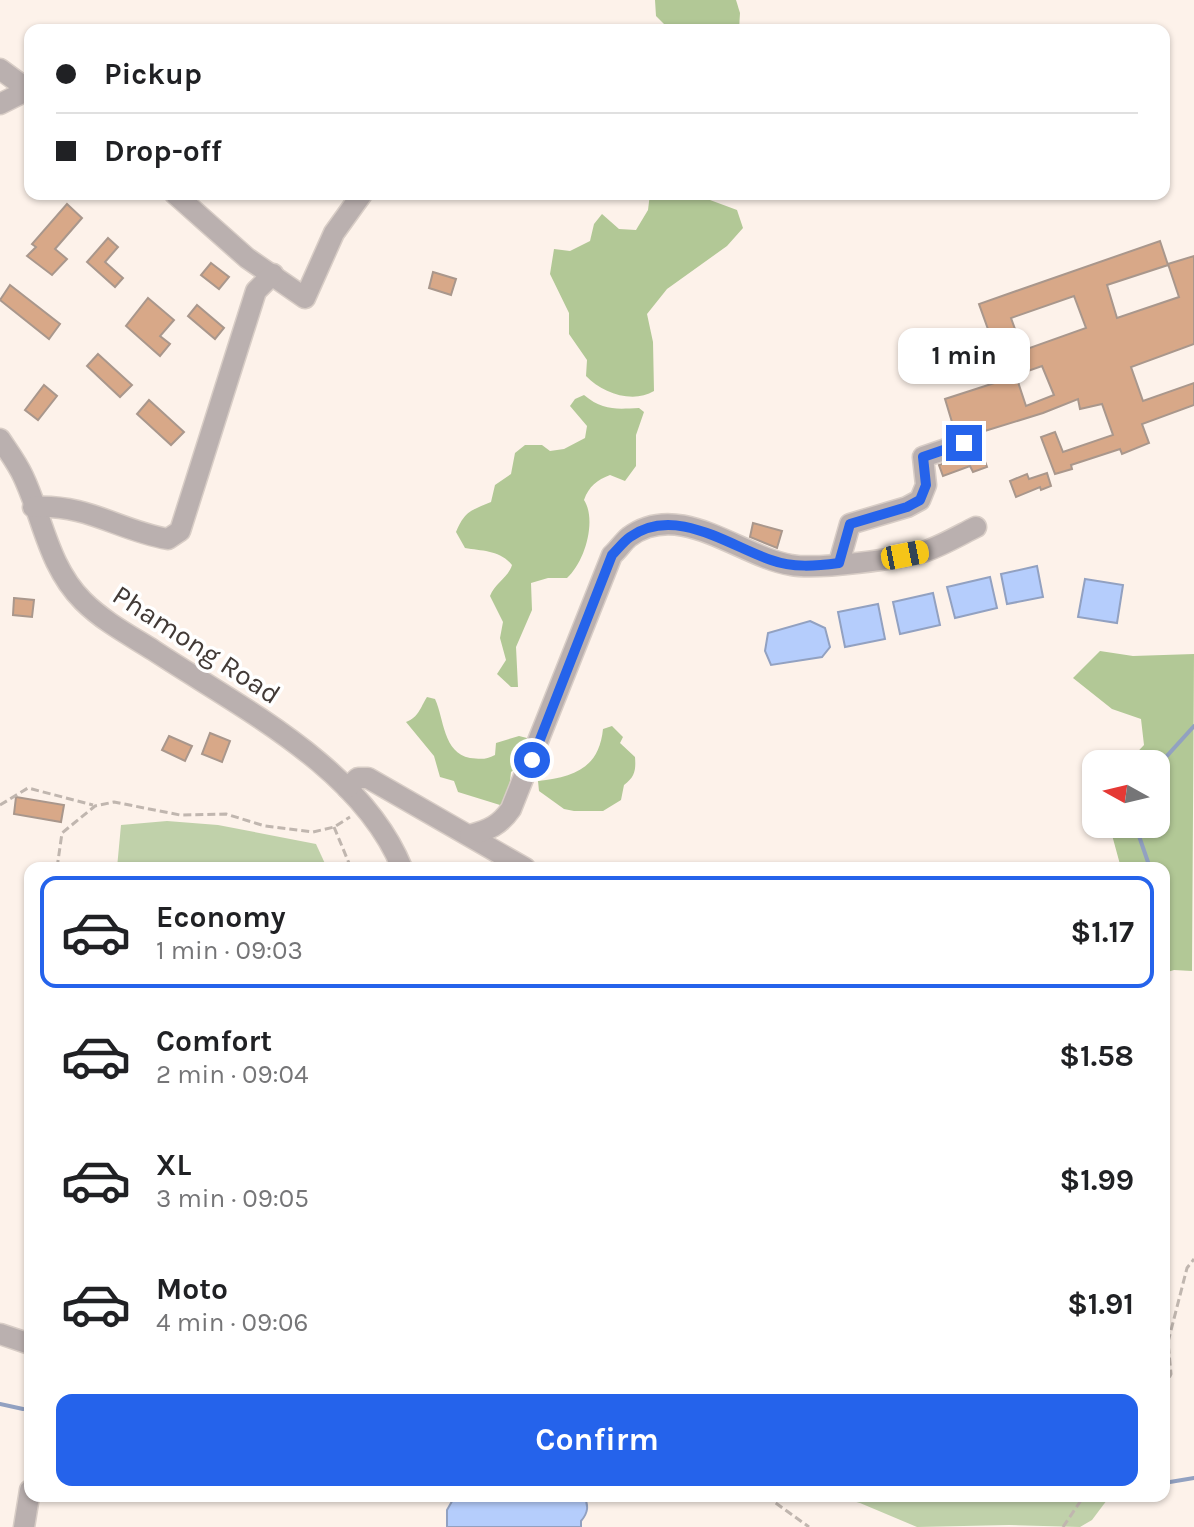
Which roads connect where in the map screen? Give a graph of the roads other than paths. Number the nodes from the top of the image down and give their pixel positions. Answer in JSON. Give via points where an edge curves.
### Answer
{"nodes":[{"id":1,"x":0,"y":69,"type":"edge"},
{"id":2,"x":24,"y":86,"type":"edge"},
{"id":3,"x":24,"y":92,"type":"edge"},
{"id":4,"x":0,"y":104,"type":"edge"},
{"id":5,"x":182,"y":200,"type":"edge"},
{"id":6,"x":358,"y":200,"type":"edge"},
{"id":7,"x":273,"y":274,"type":"junction"},
{"id":8,"x":0,"y":439,"type":"edge"},
{"id":9,"x":964,"y":443,"type":"dead end"},
{"id":10,"x":33,"y":507,"type":"junction"},
{"id":11,"x":976,"y":527,"type":"dead end"},
{"id":12,"x":839,"y":563,"type":"junction"},
{"id":13,"x":347,"y":788,"type":"junction"},
{"id":14,"x":470,"y":835,"type":"junction"},
{"id":15,"x":399,"y":862,"type":"edge"},
{"id":16,"x":515,"y":862,"type":"edge"},
{"id":17,"x":0,"y":1334,"type":"edge"},
{"id":18,"x":24,"y":1342,"type":"edge"},
{"id":19,"x":28,"y":1502,"type":"edge"},
{"id":20,"x":24,"y":1527,"type":"edge"}],
"edges":[{"from":1,"to":2,"type":"street"},
{"from":3,"to":4,"type":"street"},
{"from":5,"to":7,"type":"street"},
{"from":6,"to":7,"type":"street","via":[[334,233],[305,298]]},
{"from":7,"to":10,"type":"street","via":[[256,291],[180,531],[168,539],[85,511]]},
{"from":8,"to":10,"type":"street","name":"Phamong Road","via":[[23,476]]},
{"from":9,"to":12,"type":"street","via":[[923,457],[926,485],[920,500],[850,524]]},
{"from":10,"to":13,"type":"street","name":"Phamong Road","via":[[58,568],[86,604],[264,722]]},
{"from":11,"to":12,"type":"street","via":[[927,550]]},
{"from":12,"to":14,"type":"street","via":[[794,566],[671,523],[629,537],[612,555],[511,809],[502,822]]},
{"from":13,"to":14,"type":"street","via":[[358,778],[368,778]]},
{"from":13,"to":15,"type":"street","name":"Phamong Road"},
{"from":14,"to":16,"type":"street"},
{"from":17,"to":18,"type":"street"},
{"from":19,"to":20,"type":"street"}]}
